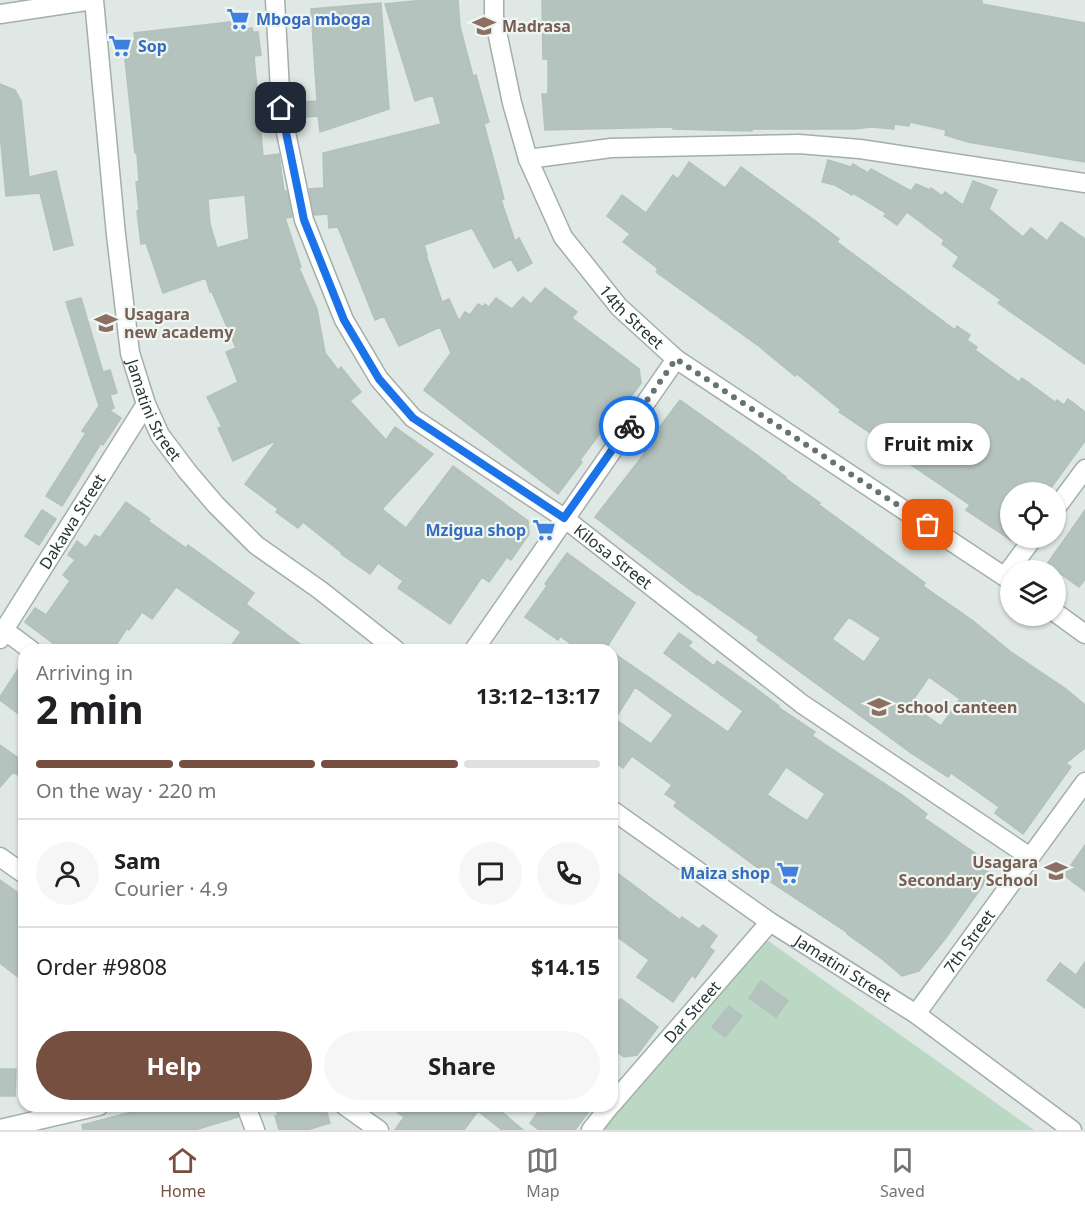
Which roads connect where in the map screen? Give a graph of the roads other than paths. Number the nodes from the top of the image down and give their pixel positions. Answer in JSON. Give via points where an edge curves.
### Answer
{"nodes":[{"id":1,"x":94,"y":0,"type":"edge"},
{"id":2,"x":275,"y":0,"type":"edge"},
{"id":3,"x":494,"y":0,"type":"edge"},
{"id":4,"x":0,"y":14,"type":"edge"},
{"id":5,"x":528,"y":159,"type":"junction"},
{"id":6,"x":1085,"y":183,"type":"edge"},
{"id":7,"x":676,"y":359,"type":"junction"},
{"id":8,"x":146,"y":404,"type":"junction"},
{"id":9,"x":1085,"y":469,"type":"edge"},
{"id":10,"x":1066,"y":495,"type":"edge"},
{"id":11,"x":564,"y":518,"type":"junction"},
{"id":12,"x":1000,"y":574,"type":"edge"},
{"id":13,"x":1066,"y":620,"type":"edge"},
{"id":14,"x":2,"y":634,"type":"edge"},
{"id":15,"x":1085,"y":634,"type":"edge"},
{"id":16,"x":20,"y":644,"type":"edge"},
{"id":17,"x":388,"y":644,"type":"edge"},
{"id":18,"x":478,"y":644,"type":"edge"},
{"id":19,"x":1085,"y":782,"type":"edge"},
{"id":20,"x":618,"y":814,"type":"edge"},
{"id":21,"x":0,"y":857,"type":"edge"},
{"id":22,"x":1030,"y":857,"type":"junction"},
{"id":23,"x":18,"y":870,"type":"edge"},
{"id":24,"x":770,"y":921,"type":"junction"},
{"id":25,"x":916,"y":1014,"type":"junction"},
{"id":26,"x":620,"y":1080,"type":"edge"},
{"id":27,"x":73,"y":1112,"type":"edge"},
{"id":28,"x":248,"y":1112,"type":"edge"},
{"id":29,"x":354,"y":1112,"type":"edge"},
{"id":30,"x":605,"y":1112,"type":"edge"},
{"id":31,"x":0,"y":1129,"type":"edge"},
{"id":32,"x":255,"y":1130,"type":"edge"},
{"id":33,"x":379,"y":1130,"type":"edge"},
{"id":34,"x":591,"y":1130,"type":"edge"},
{"id":35,"x":1072,"y":1130,"type":"edge"}],
"edges":[{"from":1,"to":4,"type":"street"},
{"from":1,"to":8,"type":"street","name":"Jamatini Street","via":[[130,352]]},
{"from":2,"to":11,"type":"street","name":"Kilosa Street","via":[[281,108],[304,220],[344,320],[379,379],[413,418]]},
{"from":3,"to":5,"type":"street","name":"14th Street","via":[[512,103]]},
{"from":5,"to":6,"type":"street","via":[[611,148],[799,144],[860,149]]},
{"from":5,"to":7,"type":"street","name":"14th Street","via":[[563,237],[619,307]]},
{"from":7,"to":11,"type":"street"},
{"from":7,"to":12,"type":"street","name":"14th Street"},
{"from":8,"to":14,"type":"street","name":"Dakawa Street"},
{"from":8,"to":17,"type":"street","name":"Jamatini Street","via":[[160,435],[187,471],[255,544]]},
{"from":9,"to":10,"type":"street"},
{"from":11,"to":18,"type":"street"},
{"from":11,"to":22,"type":"street","name":"Kilosa Street","via":[[802,704]]},
{"from":13,"to":15,"type":"street"},
{"from":14,"to":16,"type":"street"},
{"from":19,"to":22,"type":"street","name":"7th Street"},
{"from":20,"to":24,"type":"street","name":"Jamatini Street"},
{"from":21,"to":23,"type":"street"},
{"from":22,"to":25,"type":"street","name":"7th Street"},
{"from":24,"to":25,"type":"street","name":"Jamatini Street"},
{"from":24,"to":26,"type":"street","name":"Dar Street"},
{"from":25,"to":35,"type":"street","name":"Jamatini Street"},
{"from":27,"to":31,"type":"street"},
{"from":28,"to":32,"type":"street"},
{"from":29,"to":33,"type":"street"},
{"from":30,"to":34,"type":"street","name":"Dar Street"}]}
